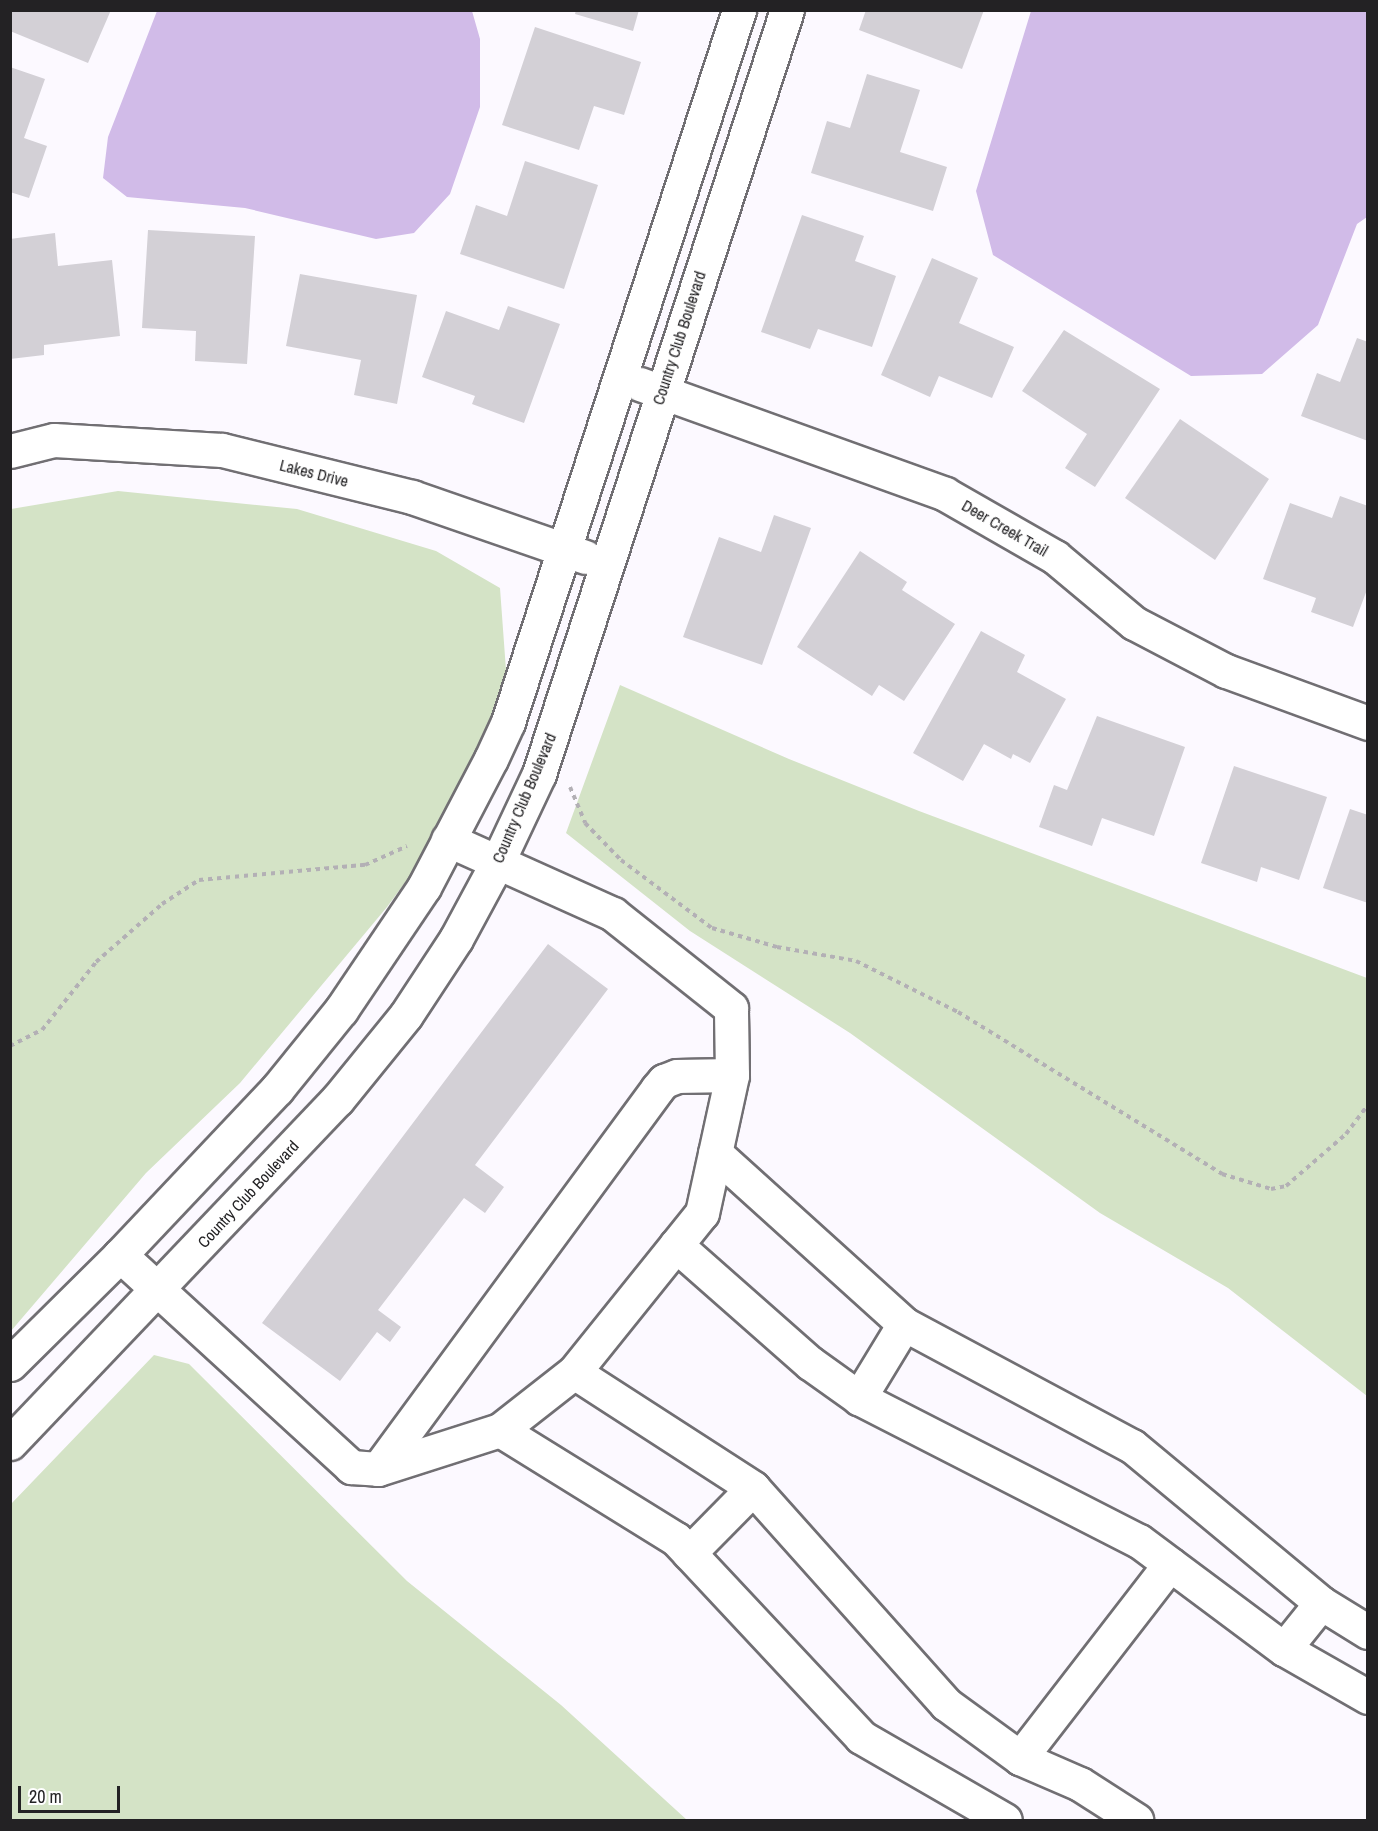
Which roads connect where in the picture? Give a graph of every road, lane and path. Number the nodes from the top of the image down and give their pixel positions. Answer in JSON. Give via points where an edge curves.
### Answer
{"nodes":[{"id":1,"x":739,"y":10,"type":"edge"},
{"id":2,"x":787,"y":10,"type":"edge"},
{"id":3,"x":619,"y":377,"type":"junction"},
{"id":4,"x":662,"y":392,"type":"junction"},
{"id":5,"x":10,"y":451,"type":"edge"},
{"id":6,"x":565,"y":550,"type":"junction"},
{"id":7,"x":607,"y":564,"type":"junction"},
{"id":8,"x":1368,"y":723,"type":"edge"},
{"id":9,"x":448,"y":840,"type":"junction"},
{"id":10,"x":498,"y":861,"type":"junction"},
{"id":11,"x":732,"y":1075,"type":"junction"},
{"id":12,"x":715,"y":1153,"type":"junction"},
{"id":13,"x":676,"y":1245,"type":"junction"},
{"id":14,"x":120,"y":1255,"type":"junction"},
{"id":15,"x":158,"y":1289,"type":"junction"},
{"id":16,"x":904,"y":1324,"type":"junction"},
{"id":17,"x":10,"y":1364,"type":"edge"},
{"id":18,"x":574,"y":1372,"type":"junction"},
{"id":19,"x":859,"y":1398,"type":"junction"},
{"id":20,"x":500,"y":1430,"type":"junction"},
{"id":21,"x":10,"y":1443,"type":"edge"},
{"id":22,"x":378,"y":1469,"type":"junction"},
{"id":23,"x":753,"y":1488,"type":"junction"},
{"id":24,"x":689,"y":1553,"type":"junction"},
{"id":25,"x":1170,"y":1564,"type":"junction"},
{"id":26,"x":1321,"y":1603,"type":"junction"},
{"id":27,"x":1368,"y":1632,"type":"edge"},
{"id":28,"x":1284,"y":1649,"type":"junction"},
{"id":29,"x":1368,"y":1697,"type":"edge"},
{"id":30,"x":1020,"y":1758,"type":"junction"},
{"id":31,"x":1005,"y":1821,"type":"edge"},
{"id":32,"x":1136,"y":1821,"type":"edge"}],
"edges":[{"from":1,"to":3,"type":"street"},
{"from":2,"to":4,"type":"street","name":"Country Club Boulevard"},
{"from":3,"to":4,"type":"street","name":"Deer Creek Trail"},
{"from":3,"to":6,"type":"street"},
{"from":4,"to":7,"type":"street","name":"Country Club Boulevard"},
{"from":4,"to":8,"type":"street","name":"Deer Creek Trail","via":[[945,494],[1055,557],[1134,623],[1226,670]]},
{"from":5,"to":6,"type":"street","name":"Lakes Drive","via":[[54,440],[222,450],[412,497]]},
{"from":6,"to":7,"type":"street","name":"Lakes Drive"},
{"from":6,"to":9,"type":"street","via":[[508,722]]},
{"from":7,"to":10,"type":"street","name":"Country Club Boulevard","via":[[539,774]]},
{"from":9,"to":10,"type":"street"},
{"from":9,"to":14,"type":"street","via":[[424,887],[341,1010],[277,1089]]},
{"from":10,"to":11,"type":"street","via":[[613,914],[720,997],[731,1008]]},
{"from":10,"to":15,"type":"street","name":"Country Club Boulevard","via":[[456,939],[406,1015],[337,1100]]},
{"from":11,"to":12,"type":"street"},
{"from":11,"to":22,"type":"street","via":[[677,1076],[664,1081]]},
{"from":12,"to":13,"type":"street","via":[[702,1213]]},
{"from":12,"to":16,"type":"street"},
{"from":13,"to":18,"type":"street"},
{"from":13,"to":19,"type":"street","via":[[810,1364]]},
{"from":14,"to":15,"type":"street"},
{"from":14,"to":17,"type":"street"},
{"from":15,"to":21,"type":"street","name":"Country Club Boulevard"},
{"from":15,"to":22,"type":"street","via":[[351,1467]]},
{"from":16,"to":19,"type":"street"},
{"from":16,"to":26,"type":"street","via":[[1132,1446]]},
{"from":18,"to":20,"type":"street"},
{"from":18,"to":23,"type":"street"},
{"from":19,"to":25,"type":"street","via":[[1139,1541]]},
{"from":20,"to":22,"type":"street"},
{"from":20,"to":24,"type":"street","via":[[676,1539]]},
{"from":23,"to":24,"type":"street"},
{"from":23,"to":30,"type":"street","via":[[946,1704]]},
{"from":24,"to":31,"type":"street","via":[[861,1737]]},
{"from":25,"to":28,"type":"street"},
{"from":25,"to":30,"type":"street"},
{"from":26,"to":27,"type":"street"},
{"from":26,"to":28,"type":"street"},
{"from":28,"to":29,"type":"street"},
{"from":30,"to":32,"type":"street","via":[[1080,1784]]}]}
